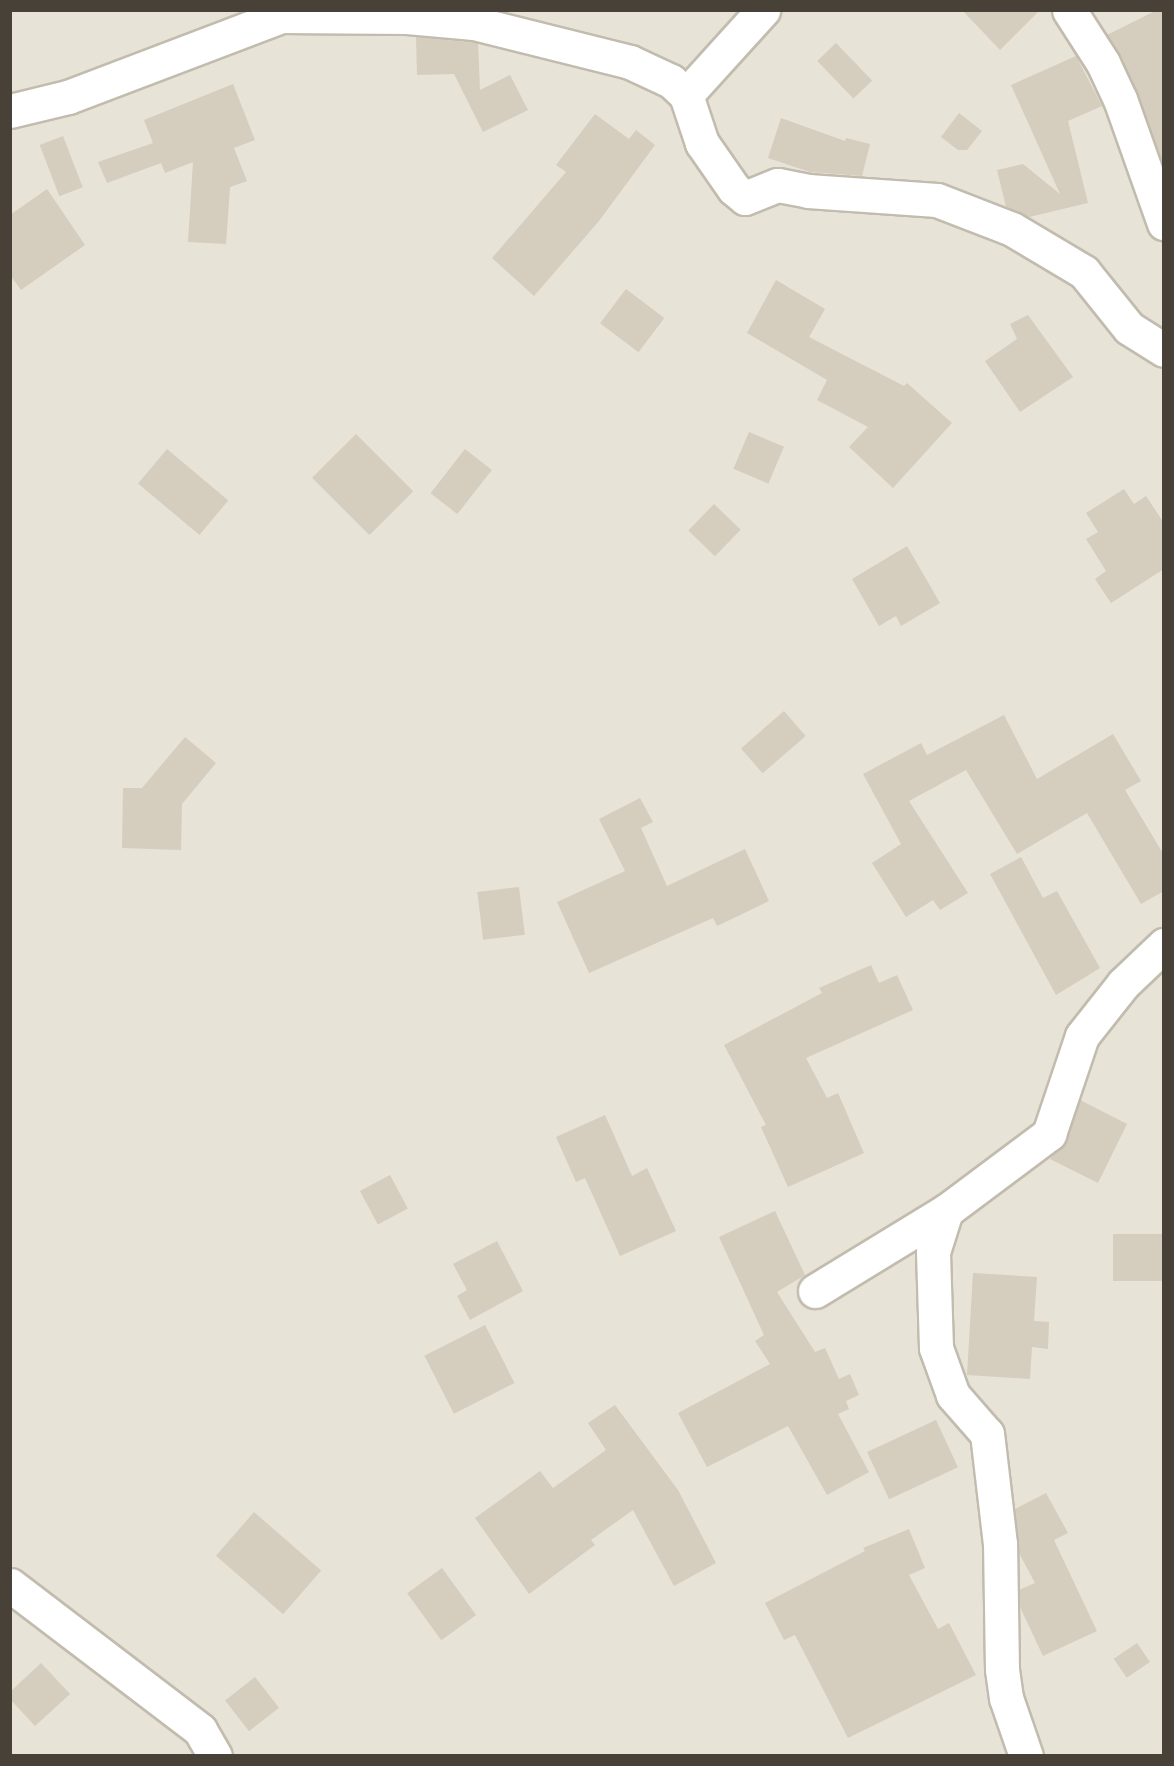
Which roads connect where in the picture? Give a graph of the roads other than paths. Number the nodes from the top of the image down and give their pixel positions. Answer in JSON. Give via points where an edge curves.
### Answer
{"nodes":[{"id":1,"x":763,"y":10,"type":"edge"},
{"id":2,"x":1069,"y":10,"type":"edge"},
{"id":3,"x":686,"y":95,"type":"junction"},
{"id":4,"x":10,"y":111,"type":"edge"},
{"id":5,"x":1164,"y":223,"type":"edge"},
{"id":6,"x":1164,"y":350,"type":"edge"},
{"id":7,"x":1164,"y":945,"type":"edge"},
{"id":8,"x":946,"y":1211,"type":"junction"},
{"id":9,"x":815,"y":1290,"type":"dead end"},
{"id":10,"x":10,"y":1585,"type":"edge"},
{"id":11,"x":215,"y":1755,"type":"edge"},
{"id":12,"x":1026,"y":1755,"type":"edge"}],
"edges":[{"from":1,"to":3,"type":"street"},
{"from":2,"to":5,"type":"street","via":[[1103,63],[1120,99]]},
{"from":3,"to":4,"type":"street","via":[[671,81],[630,62],[474,23],[407,17],[281,16],[68,97]]},
{"from":3,"to":6,"type":"street","via":[[702,143],[734,189],[746,198],[778,185],[808,191],[937,200],[1012,229],[1084,272],[1129,328]]},
{"from":7,"to":8,"type":"street","via":[[1123,984],[1082,1036],[1049,1134]]},
{"from":8,"to":9,"type":"street"},
{"from":8,"to":12,"type":"street","via":[[933,1252],[936,1348],[953,1395],[987,1434],[998,1510],[1002,1669],[1006,1698]]},
{"from":10,"to":11,"type":"street","via":[[200,1730]]}]}
